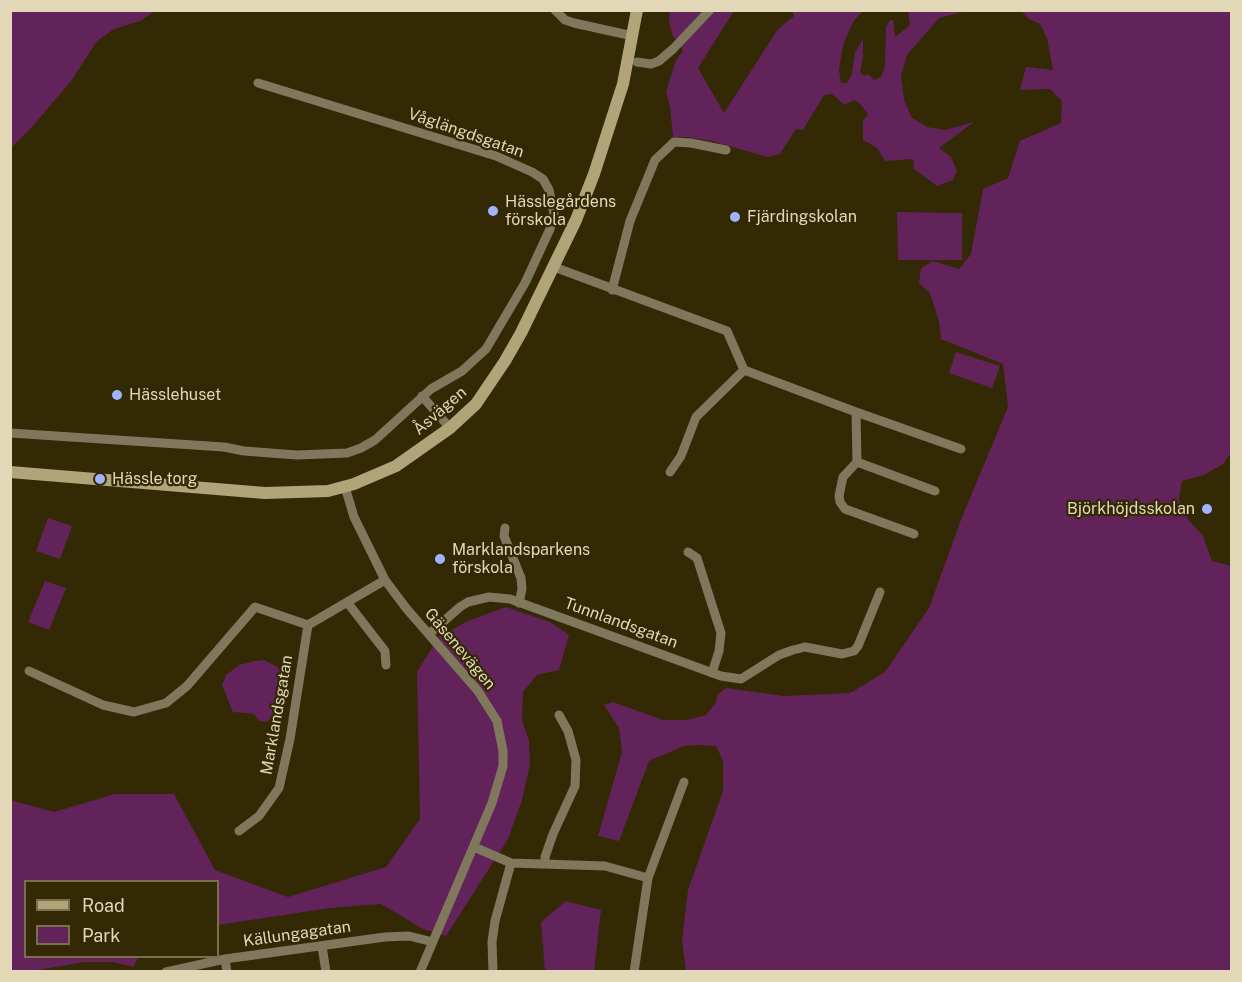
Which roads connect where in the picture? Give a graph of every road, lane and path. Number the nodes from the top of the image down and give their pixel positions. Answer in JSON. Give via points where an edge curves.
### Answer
{"nodes":[{"id":1,"x":555,"y":10,"type":"edge"},
{"id":2,"x":638,"y":10,"type":"edge"},
{"id":3,"x":710,"y":10,"type":"edge"},
{"id":4,"x":633,"y":36,"type":"junction"},
{"id":5,"x":637,"y":62,"type":"dead end"},
{"id":6,"x":258,"y":83,"type":"dead end"},
{"id":7,"x":726,"y":150,"type":"dead end"},
{"id":8,"x":554,"y":267,"type":"junction"},
{"id":9,"x":612,"y":290,"type":"junction"},
{"id":10,"x":744,"y":370,"type":"junction"},
{"id":11,"x":422,"y":396,"type":"junction"},
{"id":12,"x":856,"y":412,"type":"junction"},
{"id":13,"x":450,"y":428,"type":"junction"},
{"id":14,"x":10,"y":433,"type":"edge"},
{"id":15,"x":961,"y":449,"type":"dead end"},
{"id":16,"x":857,"y":462,"type":"junction"},
{"id":17,"x":10,"y":472,"type":"edge"},
{"id":18,"x":670,"y":472,"type":"dead end"},
{"id":19,"x":345,"y":487,"type":"junction"},
{"id":20,"x":935,"y":491,"type":"dead end"},
{"id":21,"x":505,"y":528,"type":"dead end"},
{"id":22,"x":914,"y":534,"type":"dead end"},
{"id":23,"x":688,"y":552,"type":"dead end"},
{"id":24,"x":385,"y":580,"type":"junction"},
{"id":25,"x":880,"y":592,"type":"dead end"},
{"id":26,"x":347,"y":602,"type":"junction"},
{"id":27,"x":519,"y":603,"type":"junction"},
{"id":28,"x":308,"y":625,"type":"junction"},
{"id":29,"x":429,"y":634,"type":"junction"},
{"id":30,"x":386,"y":665,"type":"dead end"},
{"id":31,"x":29,"y":671,"type":"dead end"},
{"id":32,"x":712,"y":673,"type":"junction"},
{"id":33,"x":559,"y":714,"type":"dead end"},
{"id":34,"x":684,"y":782,"type":"dead end"},
{"id":35,"x":239,"y":831,"type":"dead end"},
{"id":36,"x":474,"y":847,"type":"junction"},
{"id":37,"x":511,"y":863,"type":"junction"},
{"id":38,"x":545,"y":863,"type":"junction"},
{"id":39,"x":648,"y":878,"type":"junction"},
{"id":40,"x":433,"y":942,"type":"junction"},
{"id":41,"x":322,"y":946,"type":"junction"},
{"id":42,"x":225,"y":959,"type":"junction"},
{"id":43,"x":166,"y":972,"type":"edge"},
{"id":44,"x":227,"y":972,"type":"edge"},
{"id":45,"x":326,"y":972,"type":"edge"},
{"id":46,"x":420,"y":972,"type":"edge"},
{"id":47,"x":493,"y":972,"type":"edge"},
{"id":48,"x":633,"y":972,"type":"edge"}],
"edges":[{"from":1,"to":4,"type":"street","via":[[574,23]]},
{"from":2,"to":4,"type":"street","name":"Åsvägen"},
{"from":3,"to":5,"type":"street","via":[[658,61]]},
{"from":4,"to":8,"type":"street","name":"Åsvägen","via":[[605,142]]},
{"from":6,"to":11,"type":"street","name":"Våglängdsgatan","via":[[496,156],[543,179],[549,190],[555,214],[525,283],[486,349],[462,371]]},
{"from":7,"to":9,"type":"street","via":[[674,142],[655,160],[630,221]]},
{"from":8,"to":9,"type":"street"},
{"from":8,"to":13,"type":"street","name":"Åsvägen","via":[[493,379],[476,404]]},
{"from":9,"to":10,"type":"street","via":[[727,331]]},
{"from":10,"to":12,"type":"street"},
{"from":10,"to":18,"type":"street","via":[[696,417],[681,456]]},
{"from":11,"to":13,"type":"street"},
{"from":11,"to":14,"type":"street","name":"Våglängdsgatan","via":[[375,440],[347,453],[329,455]]},
{"from":12,"to":15,"type":"street"},
{"from":12,"to":16,"type":"street"},
{"from":13,"to":19,"type":"street","name":"Åsvägen","via":[[396,466]]},
{"from":16,"to":20,"type":"street"},
{"from":16,"to":22,"type":"street","via":[[843,477],[839,496],[845,509]]},
{"from":17,"to":19,"type":"street","name":"Åsvägen","via":[[265,493],[314,493]]},
{"from":19,"to":24,"type":"street","name":"Gäsenevägen","via":[[354,517]]},
{"from":21,"to":27,"type":"street","via":[[504,536],[521,578]]},
{"from":23,"to":32,"type":"street","via":[[697,558],[721,633]]},
{"from":24,"to":26,"type":"street"},
{"from":24,"to":29,"type":"street","name":"Gäsenevägen"},
{"from":25,"to":32,"type":"street","name":"Tunnlandsgatan","via":[[854,651],[842,654],[805,647],[779,655],[741,679]]},
{"from":26,"to":28,"type":"street"},
{"from":26,"to":30,"type":"street","via":[[385,651]]},
{"from":27,"to":29,"type":"street","name":"Tunnlandsgatan","via":[[489,597],[468,602]]},
{"from":27,"to":32,"type":"street","name":"Tunnlandsgatan"},
{"from":28,"to":31,"type":"street","via":[[255,608],[188,686],[166,704],[134,712],[103,705]]},
{"from":28,"to":35,"type":"street","name":"Marklandsgatan","via":[[279,788],[259,816]]},
{"from":29,"to":36,"type":"street","name":"Gäsenevägen","via":[[478,691],[501,734],[503,766]]},
{"from":33,"to":38,"type":"street","via":[[576,760],[575,786],[553,834]]},
{"from":34,"to":39,"type":"street"},
{"from":36,"to":37,"type":"street"},
{"from":36,"to":40,"type":"street","name":"Gäsenevägen"},
{"from":37,"to":38,"type":"street"},
{"from":37,"to":47,"type":"street","via":[[495,921]]},
{"from":38,"to":39,"type":"street","via":[[605,866]]},
{"from":39,"to":48,"type":"street"},
{"from":40,"to":41,"type":"street","name":"Källungagatan","via":[[398,936]]},
{"from":40,"to":46,"type":"street","name":"Gäsenevägen"},
{"from":41,"to":42,"type":"street","name":"Källungagatan"},
{"from":41,"to":45,"type":"street"},
{"from":42,"to":43,"type":"street","name":"Källungagatan"},
{"from":42,"to":44,"type":"street"}]}
